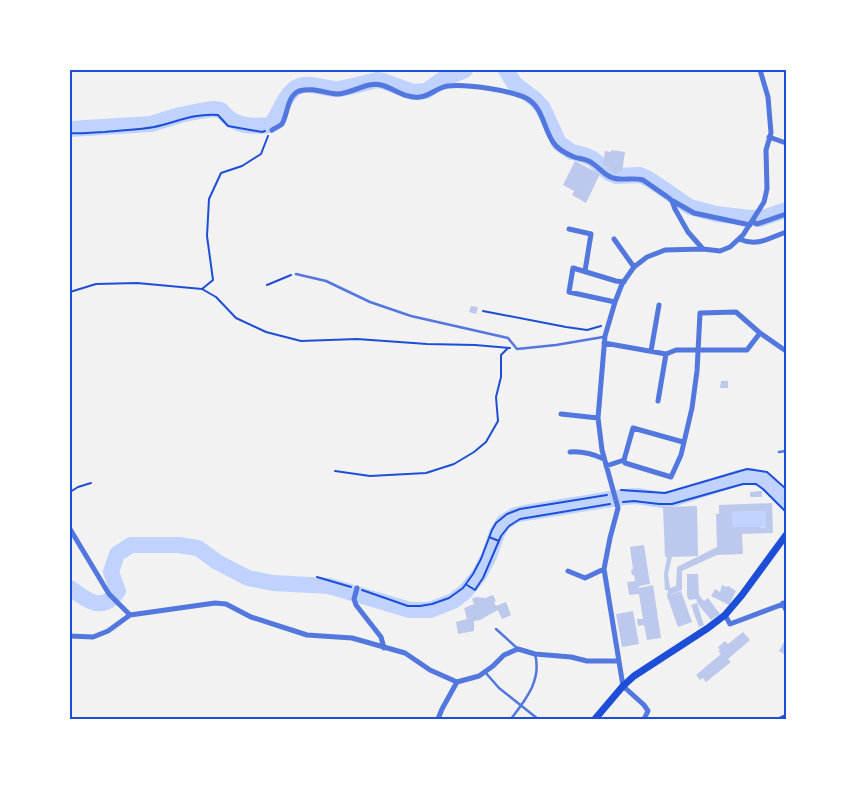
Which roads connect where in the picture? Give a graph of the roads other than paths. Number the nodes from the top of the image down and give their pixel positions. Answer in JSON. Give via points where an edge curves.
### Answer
{"nodes":[{"id":1,"x":760,"y":70,"type":"edge"},
{"id":2,"x":272,"y":130,"type":"road end"},
{"id":3,"x":770,"y":137,"type":"junction"},
{"id":4,"x":786,"y":143,"type":"edge"},
{"id":5,"x":672,"y":201,"type":"junction"},
{"id":6,"x":786,"y":214,"type":"edge"},
{"id":7,"x":751,"y":223,"type":"junction"},
{"id":8,"x":569,"y":229,"type":"dead end"},
{"id":9,"x":786,"y":232,"type":"edge"},
{"id":10,"x":614,"y":239,"type":"dead end"},
{"id":11,"x":739,"y":239,"type":"junction"},
{"id":12,"x":703,"y":249,"type":"junction"},
{"id":13,"x":634,"y":267,"type":"junction"},
{"id":14,"x":585,"y":271,"type":"junction"},
{"id":15,"x":296,"y":274,"type":"road end"},
{"id":16,"x":624,"y":282,"type":"junction"},
{"id":17,"x":615,"y":302,"type":"junction"},
{"id":18,"x":659,"y":305,"type":"dead end"},
{"id":19,"x":760,"y":333,"type":"junction"},
{"id":20,"x":605,"y":336,"type":"junction"},
{"id":21,"x":604,"y":343,"type":"junction"},
{"id":22,"x":698,"y":350,"type":"junction"},
{"id":23,"x":651,"y":351,"type":"junction"},
{"id":24,"x":786,"y":351,"type":"edge"},
{"id":25,"x":666,"y":354,"type":"junction"},
{"id":26,"x":658,"y":401,"type":"dead end"},
{"id":27,"x":561,"y":414,"type":"dead end"},
{"id":28,"x":598,"y":418,"type":"junction"},
{"id":29,"x":684,"y":442,"type":"junction"},
{"id":30,"x":786,"y":451,"type":"edge"},
{"id":31,"x":570,"y":452,"type":"dead end"},
{"id":32,"x":779,"y":452,"type":"dead end"},
{"id":33,"x":604,"y":459,"type":"junction"},
{"id":34,"x":624,"y":460,"type":"junction"},
{"id":35,"x":606,"y":466,"type":"junction"},
{"id":36,"x":70,"y":529,"type":"edge"},
{"id":37,"x":786,"y":534,"type":"edge"},
{"id":38,"x":604,"y":569,"type":"junction"},
{"id":39,"x":568,"y":571,"type":"dead end"},
{"id":40,"x":357,"y":589,"type":"road end"},
{"id":41,"x":784,"y":603,"type":"edge"},
{"id":42,"x":786,"y":610,"type":"edge"},
{"id":43,"x":130,"y":615,"type":"junction"},
{"id":44,"x":724,"y":615,"type":"junction"},
{"id":45,"x":496,"y":629,"type":"dead end"},
{"id":46,"x":70,"y":636,"type":"edge"},
{"id":47,"x":384,"y":648,"type":"junction"},
{"id":48,"x":518,"y":650,"type":"junction"},
{"id":49,"x":535,"y":654,"type":"junction"},
{"id":50,"x":619,"y":661,"type":"junction"},
{"id":51,"x":485,"y":672,"type":"junction"},
{"id":52,"x":457,"y":682,"type":"junction"},
{"id":53,"x":623,"y":686,"type":"junction"},
{"id":54,"x":522,"y":705,"type":"junction"},
{"id":55,"x":438,"y":719,"type":"edge"},
{"id":56,"x":511,"y":719,"type":"edge"},
{"id":57,"x":538,"y":719,"type":"edge"},
{"id":58,"x":595,"y":719,"type":"edge"},
{"id":59,"x":644,"y":719,"type":"edge"}],
"edges":[{"from":1,"to":3,"type":"street","via":[[768,97]]},
{"from":2,"to":5,"type":"street","via":[[281,125],[293,96],[314,89],[336,94],[375,84],[420,97],[446,86],[495,90],[527,98],[537,106],[553,143],[564,152],[588,160],[613,178],[643,180]]},
{"from":3,"to":4,"type":"street"},
{"from":3,"to":7,"type":"street","via":[[766,150],[767,189],[764,202]]},
{"from":5,"to":7,"type":"street","via":[[694,214]]},
{"from":5,"to":12,"type":"street","via":[[688,232]]},
{"from":6,"to":7,"type":"street"},
{"from":7,"to":11,"type":"street"},
{"from":8,"to":14,"type":"street","via":[[590,234]]},
{"from":9,"to":11,"type":"street","via":[[764,242]]},
{"from":10,"to":13,"type":"street"},
{"from":11,"to":12,"type":"street","via":[[720,251]]},
{"from":12,"to":13,"type":"street","via":[[665,250]]},
{"from":13,"to":16,"type":"street"},
{"from":14,"to":16,"type":"street"},
{"from":14,"to":17,"type":"street","via":[[573,268],[569,292]]},
{"from":15,"to":20,"type":"lane","via":[[326,281],[370,302],[411,316],[508,338],[517,349]]},
{"from":16,"to":17,"type":"street"},
{"from":17,"to":20,"type":"street"},
{"from":18,"to":23,"type":"street"},
{"from":19,"to":22,"type":"street","via":[[747,350]]},
{"from":19,"to":22,"type":"street","via":[[736,312],[700,313]]},
{"from":19,"to":24,"type":"street"},
{"from":20,"to":21,"type":"street"},
{"from":21,"to":23,"type":"street"},
{"from":21,"to":28,"type":"street"},
{"from":22,"to":25,"type":"street","via":[[676,350]]},
{"from":22,"to":29,"type":"street","via":[[692,408]]},
{"from":23,"to":25,"type":"street"},
{"from":25,"to":26,"type":"street"},
{"from":27,"to":28,"type":"street"},
{"from":28,"to":33,"type":"street"},
{"from":29,"to":34,"type":"street","via":[[633,428]]},
{"from":29,"to":34,"type":"street","via":[[671,477]]},
{"from":30,"to":32,"type":"lane"},
{"from":31,"to":33,"type":"street","via":[[593,454]]},
{"from":33,"to":35,"type":"street"},
{"from":34,"to":35,"type":"street"},
{"from":35,"to":38,"type":"street","via":[[618,508]]},
{"from":36,"to":43,"type":"street","via":[[109,594]]},
{"from":37,"to":44,"type":"main road","via":[[742,596]]},
{"from":38,"to":39,"type":"street","via":[[585,578]]},
{"from":38,"to":50,"type":"street"},
{"from":40,"to":47,"type":"street","via":[[356,605],[381,637]]},
{"from":41,"to":42,"type":"street"},
{"from":41,"to":44,"type":"street","via":[[730,624]]},
{"from":43,"to":46,"type":"street","via":[[108,631],[93,637]]},
{"from":43,"to":47,"type":"street","via":[[226,604],[250,617],[307,635],[352,638]]},
{"from":44,"to":53,"type":"main road"},
{"from":45,"to":48,"type":"lane"},
{"from":47,"to":52,"type":"street","via":[[405,653],[430,670]]},
{"from":48,"to":49,"type":"street"},
{"from":48,"to":51,"type":"street","via":[[504,655]]},
{"from":49,"to":50,"type":"street","via":[[587,661]]},
{"from":49,"to":54,"type":"lane","via":[[536,680]]},
{"from":50,"to":53,"type":"street"},
{"from":51,"to":52,"type":"street"},
{"from":51,"to":54,"type":"lane","via":[[499,688]]},
{"from":52,"to":55,"type":"street"},
{"from":53,"to":58,"type":"main road"},
{"from":53,"to":59,"type":"street","via":[[648,711]]},
{"from":54,"to":56,"type":"lane"},
{"from":54,"to":57,"type":"lane"}]}
